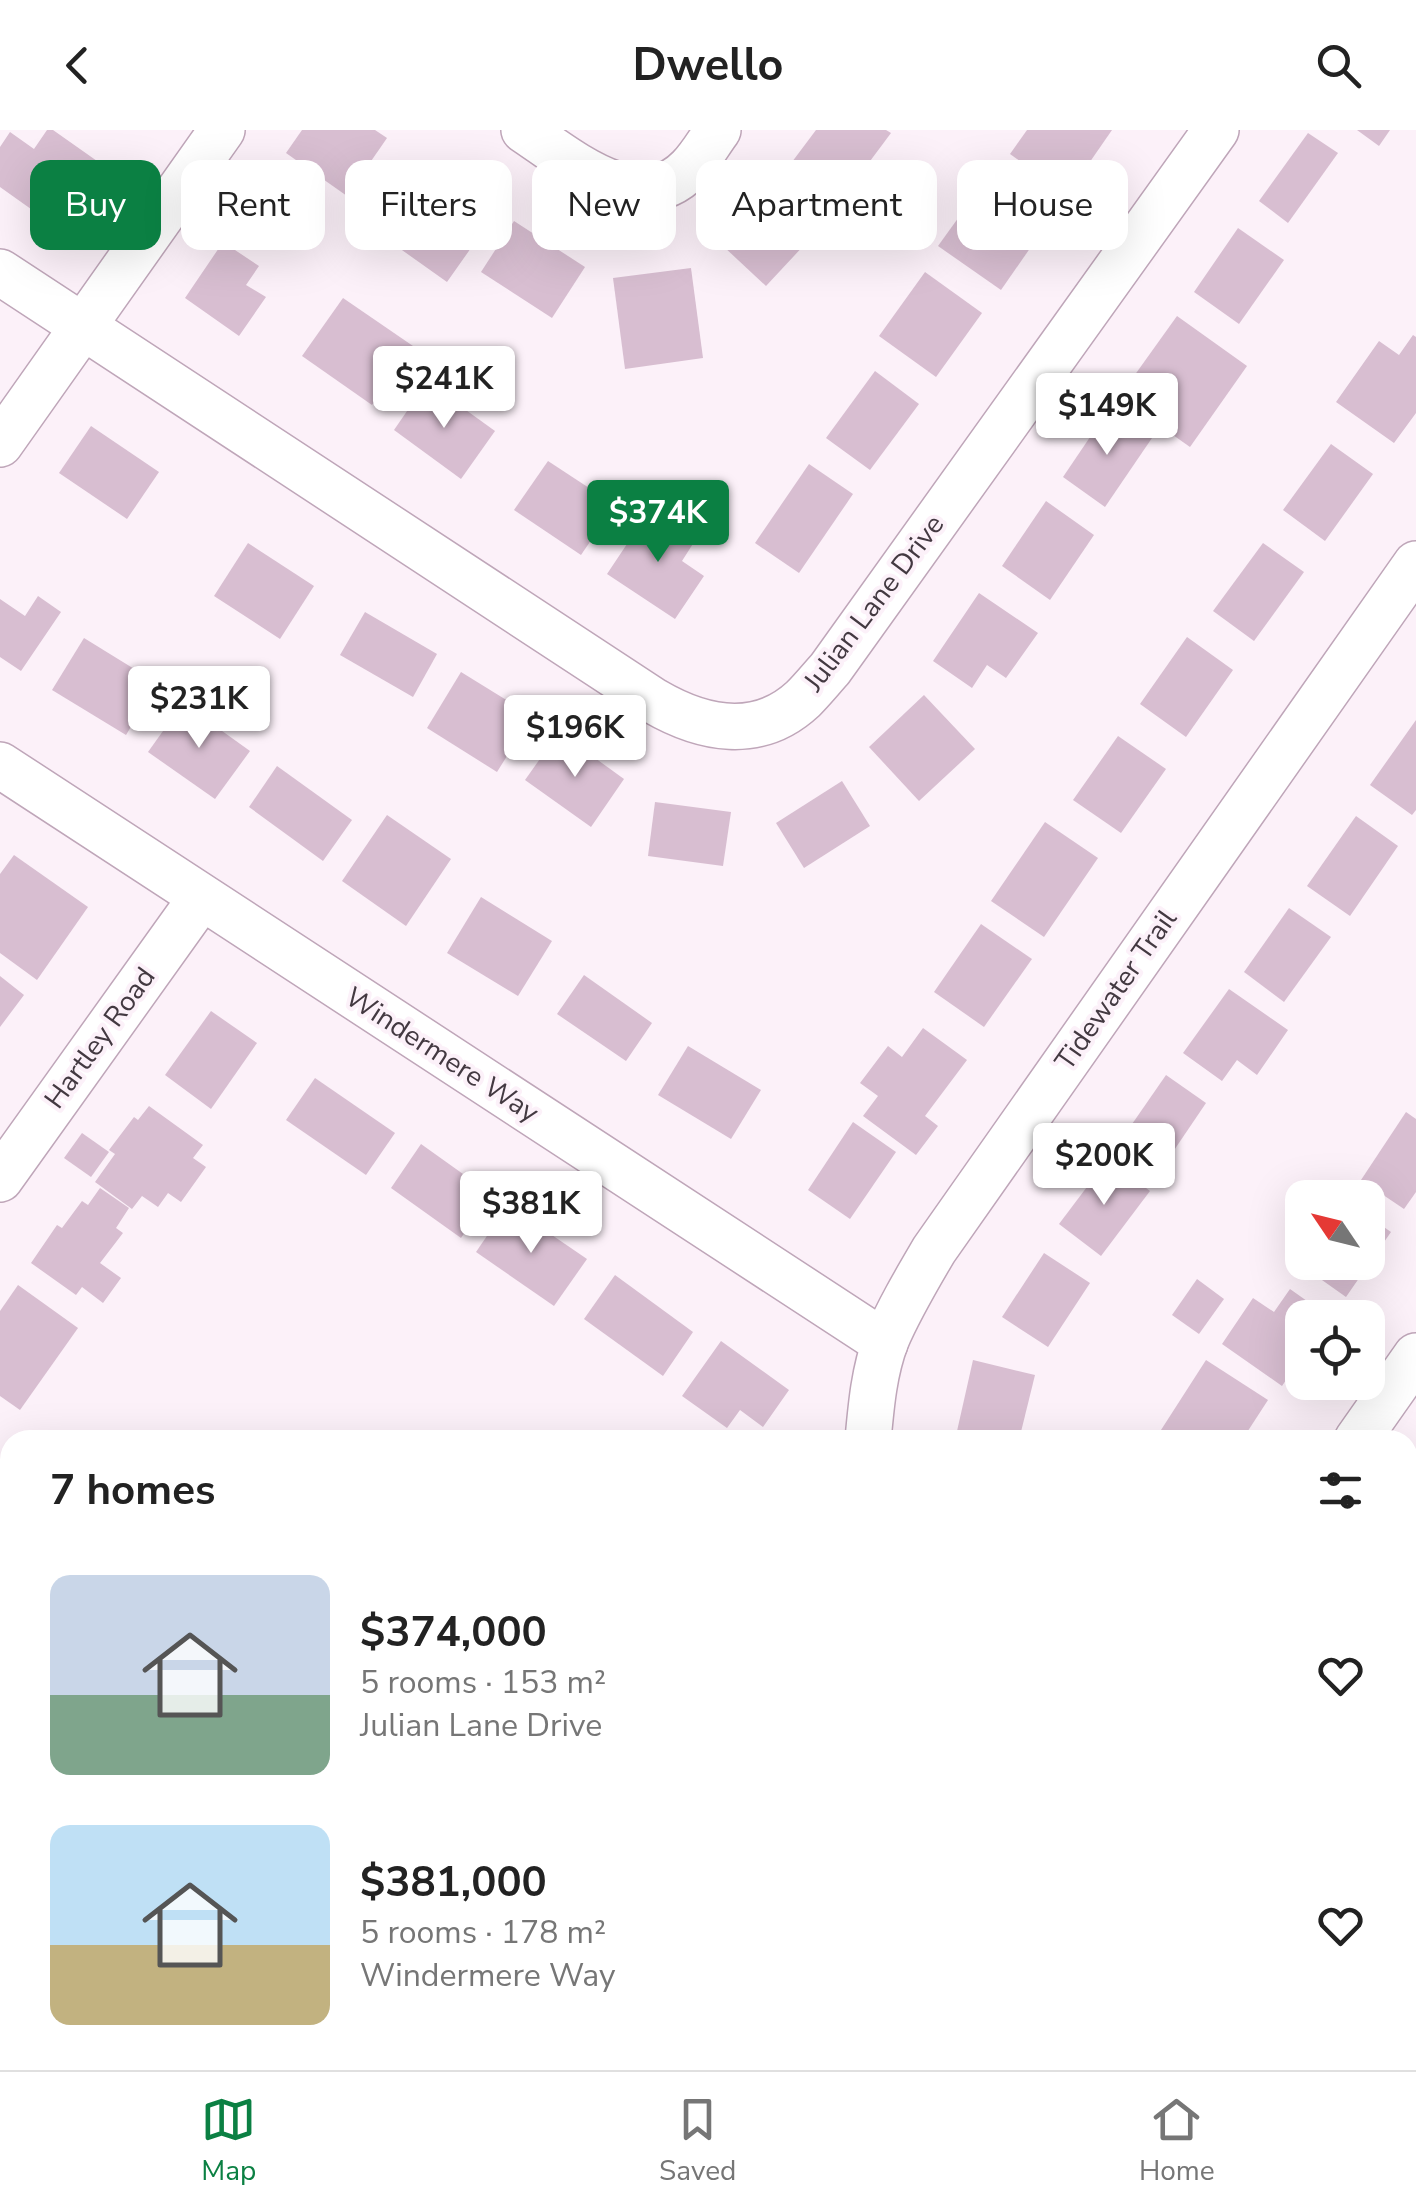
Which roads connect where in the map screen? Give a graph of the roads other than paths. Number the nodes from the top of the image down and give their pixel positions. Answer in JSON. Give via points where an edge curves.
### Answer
{"nodes":[{"id":1,"x":222,"y":130,"type":"edge"},
{"id":2,"x":524,"y":130,"type":"edge"},
{"id":3,"x":718,"y":130,"type":"edge"},
{"id":4,"x":1216,"y":130,"type":"edge"},
{"id":5,"x":0,"y":272,"type":"edge"},
{"id":6,"x":82,"y":327,"type":"junction"},
{"id":7,"x":0,"y":444,"type":"edge"},
{"id":8,"x":1416,"y":564,"type":"edge"},
{"id":9,"x":0,"y":765,"type":"edge"},
{"id":10,"x":201,"y":898,"type":"junction"},
{"id":11,"x":0,"y":1178,"type":"edge"},
{"id":12,"x":885,"y":1343,"type":"junction"},
{"id":13,"x":1416,"y":1356,"type":"edge"},
{"id":14,"x":869,"y":1430,"type":"edge"},
{"id":15,"x":1364,"y":1430,"type":"edge"}],
"edges":[{"from":1,"to":6,"type":"street"},
{"from":2,"to":3,"type":"street","via":[[596,178],[642,188],[689,169]]},
{"from":4,"to":6,"type":"street","name":"Julian Lane Drive","via":[[830,669],[802,700],[761,723],[713,726],[654,701]]},
{"from":5,"to":6,"type":"street","name":"Julian Lane Drive"},
{"from":6,"to":7,"type":"street"},
{"from":8,"to":12,"type":"street","name":"Tidewater Trail","via":[[934,1250]]},
{"from":9,"to":10,"type":"street","name":"Windermere Way"},
{"from":10,"to":11,"type":"street","name":"Hartley Road"},
{"from":10,"to":12,"type":"street","name":"Windermere Way"},
{"from":12,"to":14,"type":"street","name":"Tidewater Trail"},
{"from":13,"to":15,"type":"street"}]}
